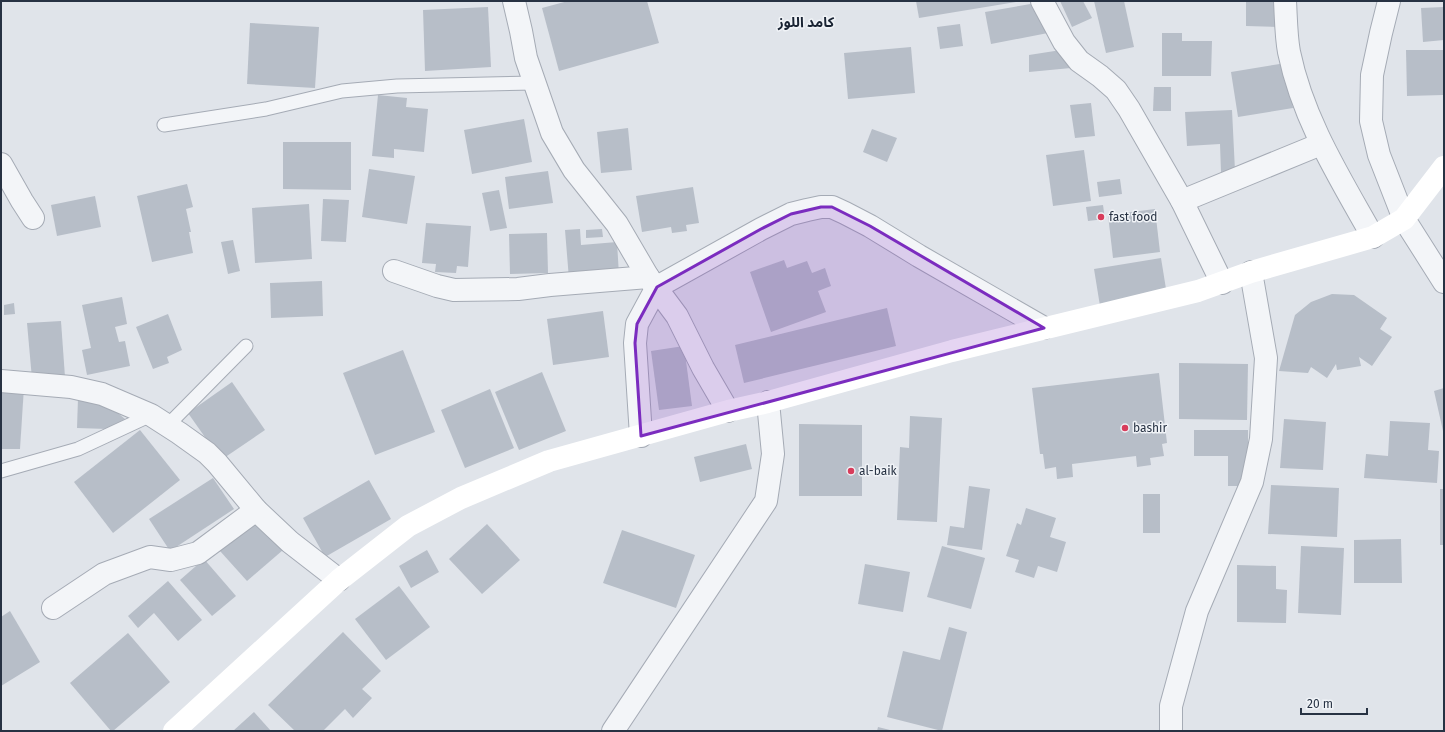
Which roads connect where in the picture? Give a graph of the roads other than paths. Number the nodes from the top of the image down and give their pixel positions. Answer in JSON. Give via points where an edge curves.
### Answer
{"nodes":[{"id":1,"x":514,"y":1,"type":"edge"},
{"id":2,"x":1042,"y":1,"type":"edge"},
{"id":3,"x":1285,"y":1,"type":"edge"},
{"id":4,"x":1390,"y":1,"type":"edge"},
{"id":5,"x":534,"y":83,"type":"junction"},
{"id":6,"x":164,"y":125,"type":"dead end"},
{"id":7,"x":1321,"y":144,"type":"junction"},
{"id":8,"x":1,"y":164,"type":"edge"},
{"id":9,"x":1444,"y":167,"type":"edge"},
{"id":10,"x":1182,"y":201,"type":"junction"},
{"id":11,"x":34,"y":218,"type":"dead end"},
{"id":12,"x":1404,"y":219,"type":"junction"},
{"id":13,"x":1373,"y":237,"type":"junction"},
{"id":14,"x":394,"y":270,"type":"dead end"},
{"id":15,"x":1251,"y":272,"type":"junction"},
{"id":16,"x":652,"y":282,"type":"junction"},
{"id":17,"x":1444,"y":282,"type":"edge"},
{"id":18,"x":1222,"y":283,"type":"junction"},
{"id":19,"x":1044,"y":328,"type":"junction"},
{"id":20,"x":246,"y":346,"type":"dead end"},
{"id":21,"x":1,"y":381,"type":"edge"},
{"id":22,"x":768,"y":402,"type":"junction"},
{"id":23,"x":728,"y":411,"type":"junction"},
{"id":24,"x":159,"y":420,"type":"junction"},
{"id":25,"x":640,"y":436,"type":"junction"},
{"id":26,"x":1,"y":471,"type":"edge"},
{"id":27,"x":256,"y":510,"type":"junction"},
{"id":28,"x":339,"y":580,"type":"junction"},
{"id":29,"x":53,"y":608,"type":"dead end"},
{"id":30,"x":174,"y":731,"type":"edge"},
{"id":31,"x":614,"y":731,"type":"edge"},
{"id":32,"x":1171,"y":731,"type":"edge"}],
"edges":[{"from":1,"to":5,"type":"street"},
{"from":2,"to":10,"type":"street","via":[[1064,42],[1079,61],[1116,90],[1125,102]]},
{"from":3,"to":7,"type":"street","via":[[1286,31],[1294,71]]},
{"from":4,"to":12,"type":"street","via":[[1372,75],[1371,121],[1379,155]]},
{"from":5,"to":6,"type":"lane","via":[[397,86],[342,91],[266,110]]},
{"from":5,"to":16,"type":"street","via":[[552,133],[570,164],[617,224]]},
{"from":7,"to":10,"type":"street"},
{"from":7,"to":13,"type":"street"},
{"from":8,"to":11,"type":"street"},
{"from":9,"to":12,"type":"main road"},
{"from":10,"to":18,"type":"street"},
{"from":12,"to":13,"type":"main road"},
{"from":12,"to":17,"type":"street"},
{"from":13,"to":15,"type":"main road"},
{"from":14,"to":16,"type":"street","via":[[454,290]]},
{"from":15,"to":18,"type":"main road"},
{"from":15,"to":32,"type":"street","via":[[1266,358],[1261,439],[1252,482],[1198,611],[1170,706]]},
{"from":16,"to":19,"type":"street","via":[[790,214],[832,207],[870,226]]},
{"from":16,"to":23,"type":"street","via":[[676,316]]},
{"from":16,"to":25,"type":"street","via":[[637,324],[635,343]]},
{"from":18,"to":19,"type":"main road","via":[[1198,292]]},
{"from":19,"to":22,"type":"main road"},
{"from":20,"to":24,"type":"lane"},
{"from":21,"to":24,"type":"street","via":[[72,387],[102,394]]},
{"from":22,"to":23,"type":"main road"},
{"from":22,"to":31,"type":"street","via":[[773,454],[766,501]]},
{"from":23,"to":25,"type":"main road"},
{"from":24,"to":26,"type":"lane","via":[[78,449]]},
{"from":24,"to":27,"type":"street","via":[[217,462]]},
{"from":25,"to":28,"type":"main road","via":[[549,461],[461,498],[408,526]]},
{"from":27,"to":28,"type":"street","via":[[290,542]]},
{"from":27,"to":29,"type":"street","via":[[198,553],[171,560],[150,557],[104,574]]},
{"from":28,"to":30,"type":"main road"}]}
